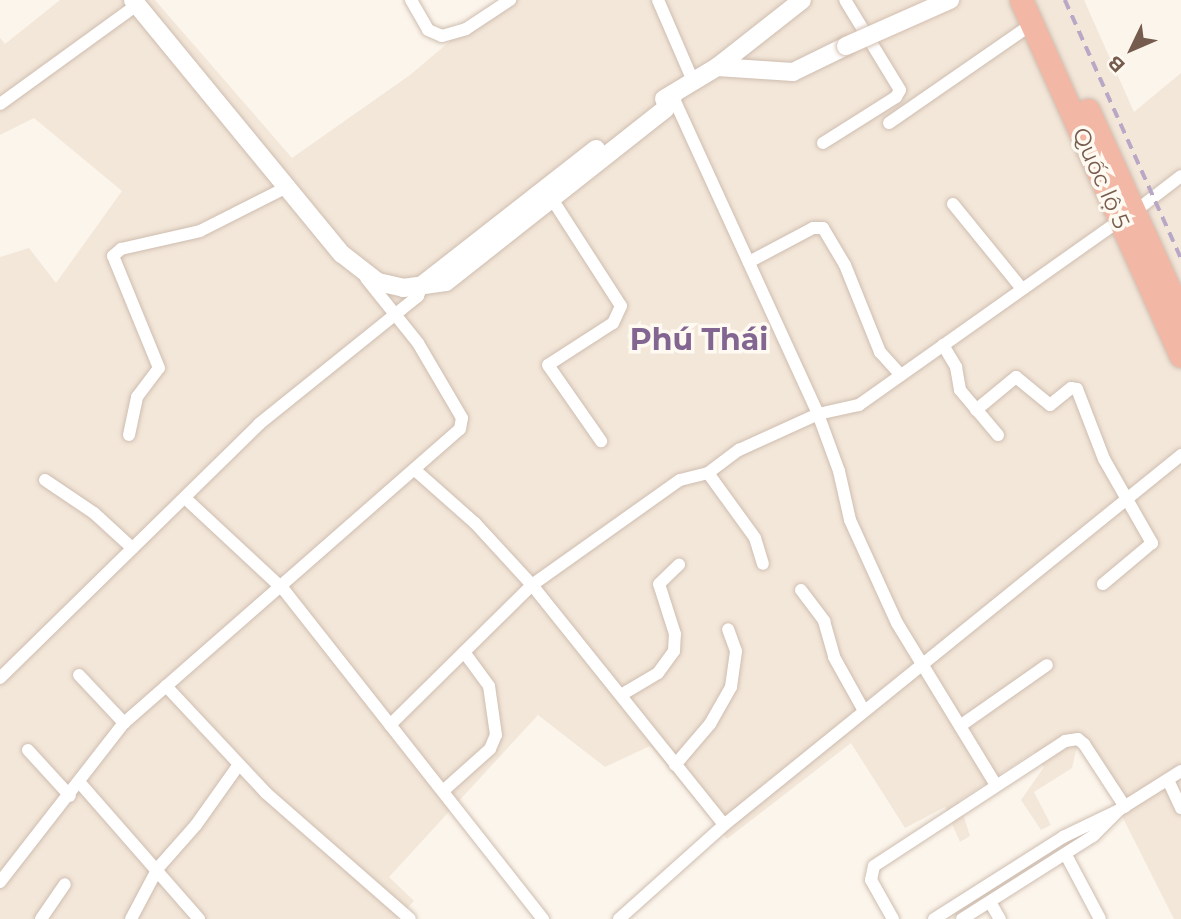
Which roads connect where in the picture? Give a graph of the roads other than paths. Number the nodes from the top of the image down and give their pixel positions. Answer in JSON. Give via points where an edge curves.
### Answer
{"nodes":[{"id":1,"x":411,"y":0,"type":"edge"},
{"id":2,"x":510,"y":0,"type":"edge"},
{"id":3,"x":658,"y":0,"type":"edge"},
{"id":4,"x":802,"y":0,"type":"edge"},
{"id":5,"x":845,"y":0,"type":"edge"},
{"id":6,"x":950,"y":0,"type":"edge"},
{"id":7,"x":1021,"y":0,"type":"edge"},
{"id":8,"x":1038,"y":0,"type":"edge"},
{"id":9,"x":135,"y":2,"type":"edge"},
{"id":10,"x":1032,"y":24,"type":"junction"},
{"id":11,"x":754,"y":36,"type":"junction"},
{"id":12,"x":717,"y":67,"type":"junction"},
{"id":13,"x":768,"y":72,"type":"junction"},
{"id":14,"x":694,"y":83,"type":"junction"},
{"id":15,"x":673,"y":97,"type":"junction"},
{"id":16,"x":0,"y":104,"type":"edge"},
{"id":17,"x":890,"y":123,"type":"dead end"},
{"id":18,"x":823,"y":143,"type":"dead end"},
{"id":19,"x":1181,"y":176,"type":"edge"},
{"id":20,"x":287,"y":187,"type":"junction"},
{"id":21,"x":552,"y":199,"type":"junction"},
{"id":22,"x":953,"y":204,"type":"dead end"},
{"id":23,"x":1127,"y":216,"type":"junction"},
{"id":24,"x":749,"y":262,"type":"junction"},
{"id":25,"x":358,"y":269,"type":"junction"},
{"id":26,"x":422,"y":285,"type":"junction"},
{"id":27,"x":1022,"y":289,"type":"junction"},
{"id":28,"x":397,"y":313,"type":"junction"},
{"id":29,"x":1181,"y":315,"type":"edge"},
{"id":30,"x":943,"y":345,"type":"junction"},
{"id":31,"x":1181,"y":356,"type":"edge"},
{"id":32,"x":901,"y":375,"type":"junction"},
{"id":33,"x":976,"y":410,"type":"junction"},
{"id":34,"x":818,"y":414,"type":"junction"},
{"id":35,"x":129,"y":435,"type":"dead end"},
{"id":36,"x":998,"y":435,"type":"dead end"},
{"id":37,"x":601,"y":441,"type":"dead end"},
{"id":38,"x":1181,"y":455,"type":"edge"},
{"id":39,"x":415,"y":470,"type":"junction"},
{"id":40,"x":708,"y":473,"type":"junction"},
{"id":41,"x":45,"y":480,"type":"dead end"},
{"id":42,"x":184,"y":498,"type":"junction"},
{"id":43,"x":1127,"y":499,"type":"junction"},
{"id":44,"x":132,"y":548,"type":"junction"},
{"id":45,"x":763,"y":564,"type":"dead end"},
{"id":46,"x":679,"y":565,"type":"dead end"},
{"id":47,"x":1103,"y":584,"type":"dead end"},
{"id":48,"x":531,"y":585,"type":"junction"},
{"id":49,"x":279,"y":587,"type":"junction"},
{"id":50,"x":801,"y":590,"type":"dead end"},
{"id":51,"x":728,"y":629,"type":"dead end"},
{"id":52,"x":464,"y":652,"type":"junction"},
{"id":53,"x":922,"y":663,"type":"junction"},
{"id":54,"x":1047,"y":665,"type":"dead end"},
{"id":55,"x":79,"y":675,"type":"dead end"},
{"id":56,"x":0,"y":678,"type":"edge"},
{"id":57,"x":166,"y":686,"type":"junction"},
{"id":58,"x":621,"y":695,"type":"junction"},
{"id":59,"x":864,"y":711,"type":"junction"},
{"id":60,"x":124,"y":723,"type":"junction"},
{"id":61,"x":390,"y":725,"type":"junction"},
{"id":62,"x":960,"y":726,"type":"junction"},
{"id":63,"x":28,"y":750,"type":"dead end"},
{"id":64,"x":675,"y":765,"type":"junction"},
{"id":65,"x":238,"y":766,"type":"junction"},
{"id":66,"x":1181,"y":771,"type":"edge"},
{"id":67,"x":1167,"y":780,"type":"junction"},
{"id":68,"x":80,"y":783,"type":"junction"},
{"id":69,"x":996,"y":785,"type":"junction"},
{"id":70,"x":443,"y":791,"type":"junction"},
{"id":71,"x":70,"y":796,"type":"junction"},
{"id":72,"x":1122,"y":808,"type":"junction"},
{"id":73,"x":1181,"y":808,"type":"edge"},
{"id":74,"x":724,"y":825,"type":"junction"},
{"id":75,"x":1066,"y":855,"type":"junction"},
{"id":76,"x":158,"y":868,"type":"junction"},
{"id":77,"x":0,"y":882,"type":"edge"},
{"id":78,"x":65,"y":884,"type":"dead end"},
{"id":79,"x":990,"y":902,"type":"junction"},
{"id":80,"x":41,"y":919,"type":"edge"},
{"id":81,"x":131,"y":919,"type":"edge"},
{"id":82,"x":200,"y":919,"type":"edge"},
{"id":83,"x":410,"y":919,"type":"edge"},
{"id":84,"x":543,"y":919,"type":"edge"},
{"id":85,"x":619,"y":919,"type":"edge"},
{"id":86,"x":893,"y":919,"type":"edge"},
{"id":87,"x":934,"y":919,"type":"edge"},
{"id":88,"x":962,"y":919,"type":"edge"},
{"id":89,"x":1000,"y":919,"type":"edge"},
{"id":90,"x":1100,"y":919,"type":"edge"}],
"edges":[{"from":1,"to":2,"type":"street","via":[[428,30],[442,36],[466,29]]},
{"from":3,"to":14,"type":"street"},
{"from":4,"to":11,"type":"street"},
{"from":5,"to":18,"type":"street","via":[[900,90]]},
{"from":6,"to":13,"type":"street","bridge":true,"via":[[793,72]]},
{"from":7,"to":10,"type":"highway","name":"Quốc lộ 5"},
{"from":8,"to":23,"type":"highway","name":"Quốc lộ 5"},
{"from":9,"to":16,"type":"street"},
{"from":9,"to":20,"type":"street"},
{"from":10,"to":17,"type":"street"},
{"from":10,"to":23,"type":"highway","name":"Quốc lộ 5"},
{"from":11,"to":12,"type":"street"},
{"from":11,"to":13,"type":"street","via":[[751,53]]},
{"from":12,"to":13,"type":"street"},
{"from":12,"to":14,"type":"street"},
{"from":14,"to":15,"type":"street"},
{"from":15,"to":21,"type":"street","via":[[665,109]]},
{"from":15,"to":24,"type":"street"},
{"from":15,"to":26,"type":"street","via":[[660,100]]},
{"from":19,"to":23,"type":"street"},
{"from":20,"to":25,"type":"street"},
{"from":20,"to":35,"type":"street","via":[[200,231],[121,249],[113,256],[159,368],[137,397]]},
{"from":21,"to":26,"type":"street","via":[[446,282]]},
{"from":21,"to":37,"type":"street","via":[[621,306],[613,323],[548,365]]},
{"from":22,"to":27,"type":"street"},
{"from":23,"to":27,"type":"street"},
{"from":23,"to":29,"type":"highway","name":"Quốc lộ 5"},
{"from":23,"to":31,"type":"highway","name":"Quốc lộ 5"},
{"from":24,"to":32,"type":"street","via":[[813,228],[822,228],[845,264],[880,352]]},
{"from":24,"to":34,"type":"street"},
{"from":25,"to":26,"type":"street","via":[[378,282],[403,288]]},
{"from":25,"to":28,"type":"street"},
{"from":26,"to":28,"type":"street","via":[[418,296]]},
{"from":27,"to":30,"type":"street"},
{"from":28,"to":39,"type":"street","via":[[462,418],[460,429]]},
{"from":28,"to":42,"type":"street","via":[[259,424]]},
{"from":30,"to":32,"type":"street"},
{"from":30,"to":33,"type":"street","via":[[956,366],[958,386]]},
{"from":32,"to":34,"type":"street","via":[[859,405]]},
{"from":33,"to":36,"type":"street"},
{"from":33,"to":43,"type":"street","via":[[1017,377],[1050,405],[1075,388],[1104,459]]},
{"from":34,"to":40,"type":"street","via":[[739,450]]},
{"from":34,"to":53,"type":"street","via":[[839,471],[850,520],[897,623]]},
{"from":38,"to":43,"type":"street"},
{"from":39,"to":48,"type":"street","via":[[475,523]]},
{"from":39,"to":49,"type":"street"},
{"from":40,"to":45,"type":"street","via":[[755,538]]},
{"from":40,"to":48,"type":"street","via":[[680,480]]},
{"from":41,"to":44,"type":"street","via":[[94,513]]},
{"from":42,"to":44,"type":"street"},
{"from":42,"to":49,"type":"street"},
{"from":43,"to":47,"type":"street","via":[[1152,545]]},
{"from":43,"to":53,"type":"street"},
{"from":44,"to":56,"type":"street"},
{"from":46,"to":58,"type":"street","via":[[659,584],[674,634],[674,651],[658,673]]},
{"from":48,"to":52,"type":"street"},
{"from":48,"to":58,"type":"street"},
{"from":49,"to":57,"type":"street"},
{"from":49,"to":61,"type":"street"},
{"from":50,"to":59,"type":"street","via":[[824,621],[834,657]]},
{"from":51,"to":64,"type":"street","via":[[736,666],[726,698]]},
{"from":52,"to":61,"type":"street"},
{"from":52,"to":70,"type":"street","via":[[489,686],[496,735],[490,749]]},
{"from":53,"to":59,"type":"street"},
{"from":53,"to":62,"type":"street"},
{"from":54,"to":62,"type":"street"},
{"from":55,"to":60,"type":"street"},
{"from":57,"to":60,"type":"street"},
{"from":57,"to":65,"type":"street"},
{"from":58,"to":64,"type":"street"},
{"from":59,"to":74,"type":"street"},
{"from":60,"to":68,"type":"street"},
{"from":61,"to":70,"type":"street"},
{"from":62,"to":69,"type":"street"},
{"from":63,"to":71,"type":"street"},
{"from":64,"to":74,"type":"street"},
{"from":65,"to":76,"type":"street","via":[[197,825]]},
{"from":65,"to":83,"type":"street"},
{"from":66,"to":67,"type":"street"},
{"from":67,"to":72,"type":"street"},
{"from":67,"to":73,"type":"street"},
{"from":68,"to":71,"type":"street"},
{"from":68,"to":76,"type":"street"},
{"from":69,"to":72,"type":"street","via":[[1059,744],[1077,739]]},
{"from":69,"to":86,"type":"street","via":[[874,866],[871,880]]},
{"from":70,"to":84,"type":"street"},
{"from":71,"to":77,"type":"street"},
{"from":72,"to":75,"type":"street"},
{"from":72,"to":87,"type":"street","via":[[1074,830]]},
{"from":74,"to":85,"type":"street"},
{"from":75,"to":79,"type":"street"},
{"from":75,"to":90,"type":"street"},
{"from":76,"to":81,"type":"street"},
{"from":76,"to":82,"type":"street"},
{"from":78,"to":80,"type":"street"},
{"from":79,"to":88,"type":"street"},
{"from":79,"to":89,"type":"street"}]}
